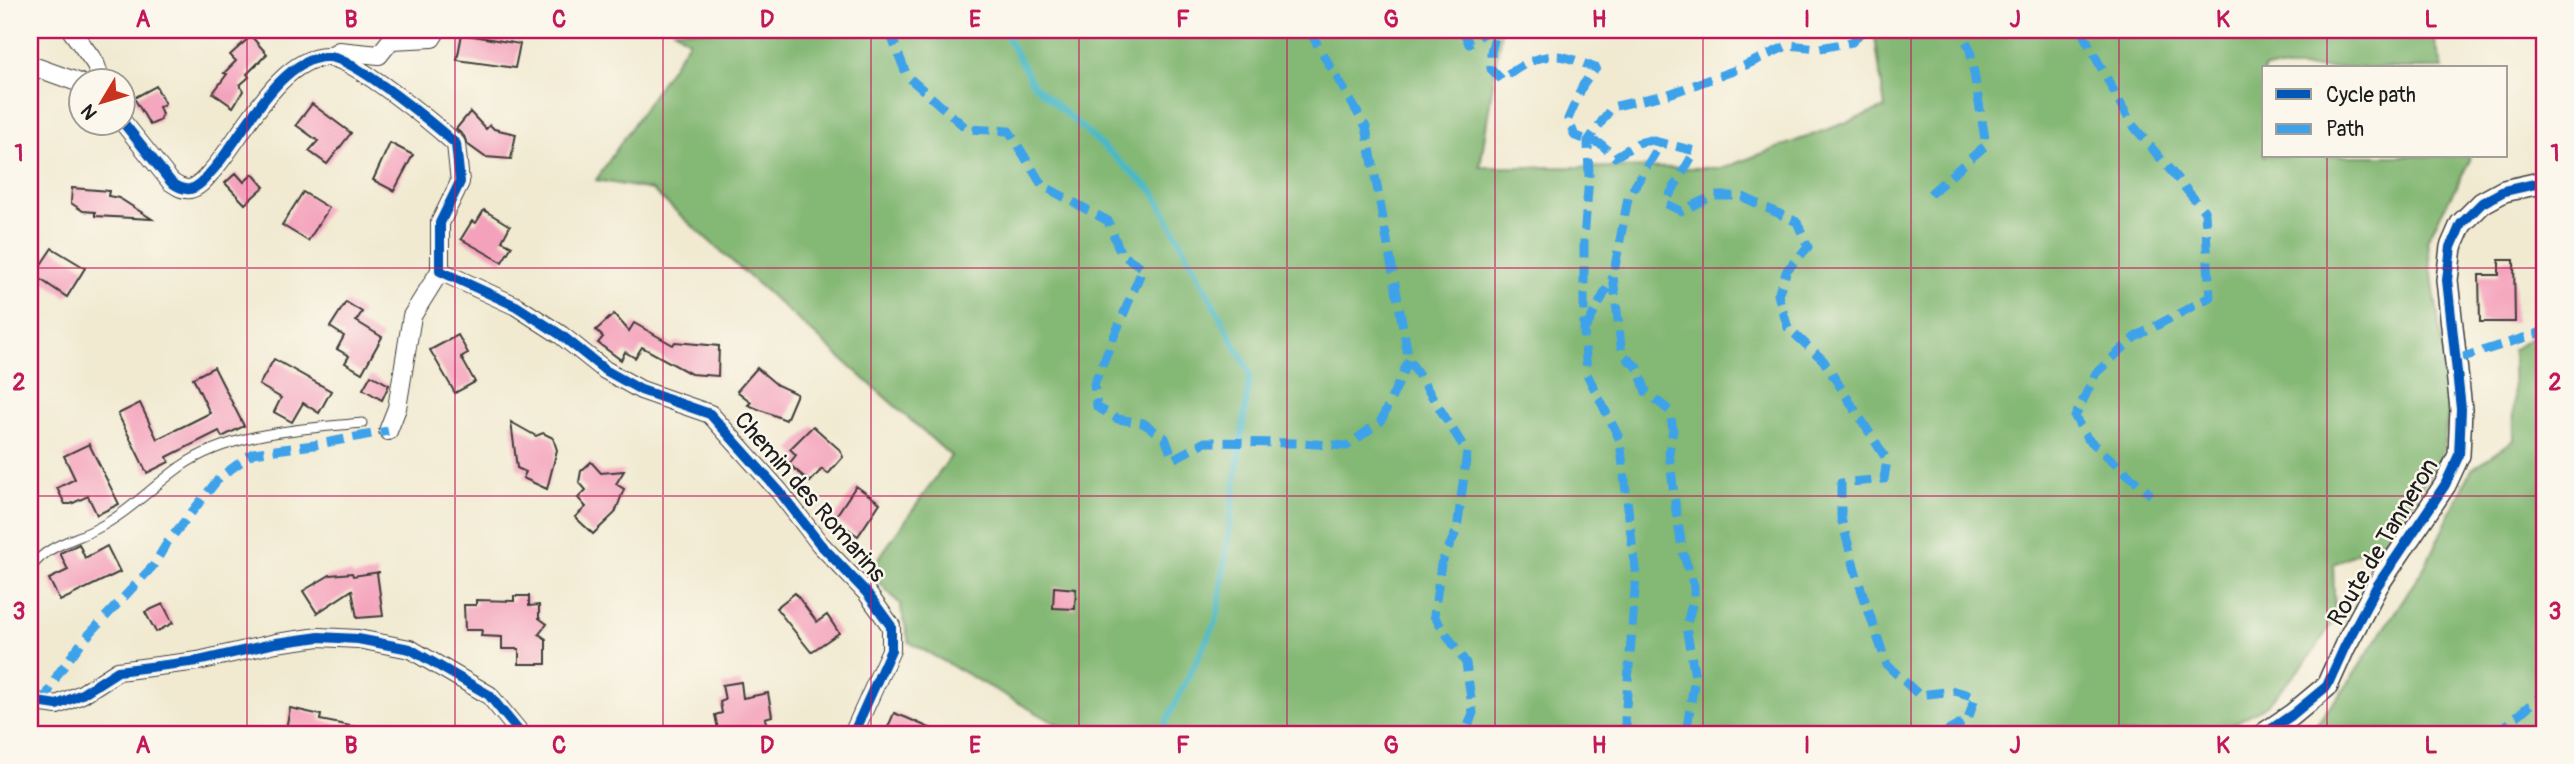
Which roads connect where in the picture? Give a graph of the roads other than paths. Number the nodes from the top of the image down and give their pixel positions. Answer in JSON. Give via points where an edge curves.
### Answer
{"nodes":[{"id":1,"x":71,"y":30,"type":"edge"},
{"id":2,"x":437,"y":30,"type":"edge"},
{"id":3,"x":330,"y":56,"type":"junction"},
{"id":4,"x":30,"y":65,"type":"edge"},
{"id":5,"x":96,"y":66,"type":"edge"},
{"id":6,"x":66,"y":78,"type":"edge"},
{"id":7,"x":134,"y":136,"type":"edge"},
{"id":8,"x":2544,"y":186,"type":"edge"},
{"id":9,"x":440,"y":271,"type":"junction"},
{"id":10,"x":362,"y":423,"type":"dead end"},
{"id":11,"x":388,"y":431,"type":"dead end"},
{"id":12,"x":30,"y":569,"type":"edge"},
{"id":13,"x":30,"y":701,"type":"edge"},
{"id":14,"x":522,"y":734,"type":"edge"},
{"id":15,"x":853,"y":734,"type":"edge"},
{"id":16,"x":2264,"y":734,"type":"edge"}],
"edges":[{"from":1,"to":5,"type":"street"},
{"from":2,"to":3,"type":"street","via":[[432,38],[391,40],[379,55],[339,51]]},
{"from":3,"to":7,"type":"street","via":[[303,62],[279,79],[219,163],[192,189],[171,182]]},
{"from":3,"to":9,"type":"street","via":[[418,110],[456,144],[460,182],[440,223]]},
{"from":4,"to":6,"type":"street"},
{"from":8,"to":16,"type":"street","name":"Route de Tanneron","via":[[2504,191],[2482,203],[2461,225],[2451,247],[2447,280],[2461,409],[2459,455],[2445,485],[2377,586],[2328,686]]},
{"from":9,"to":11,"type":"street","via":[[412,317],[397,408]]},
{"from":9,"to":15,"type":"street","name":"Chemin des Romarins","via":[[516,306],[641,390],[709,414],[779,491],[891,626],[891,650]]},
{"from":10,"to":12,"type":"lane","via":[[300,429],[212,449],[181,466],[97,529],[52,548]]},
{"from":13,"to":14,"type":"street","via":[[57,705],[118,671],[319,637],[358,639],[411,649],[489,695]]}]}
